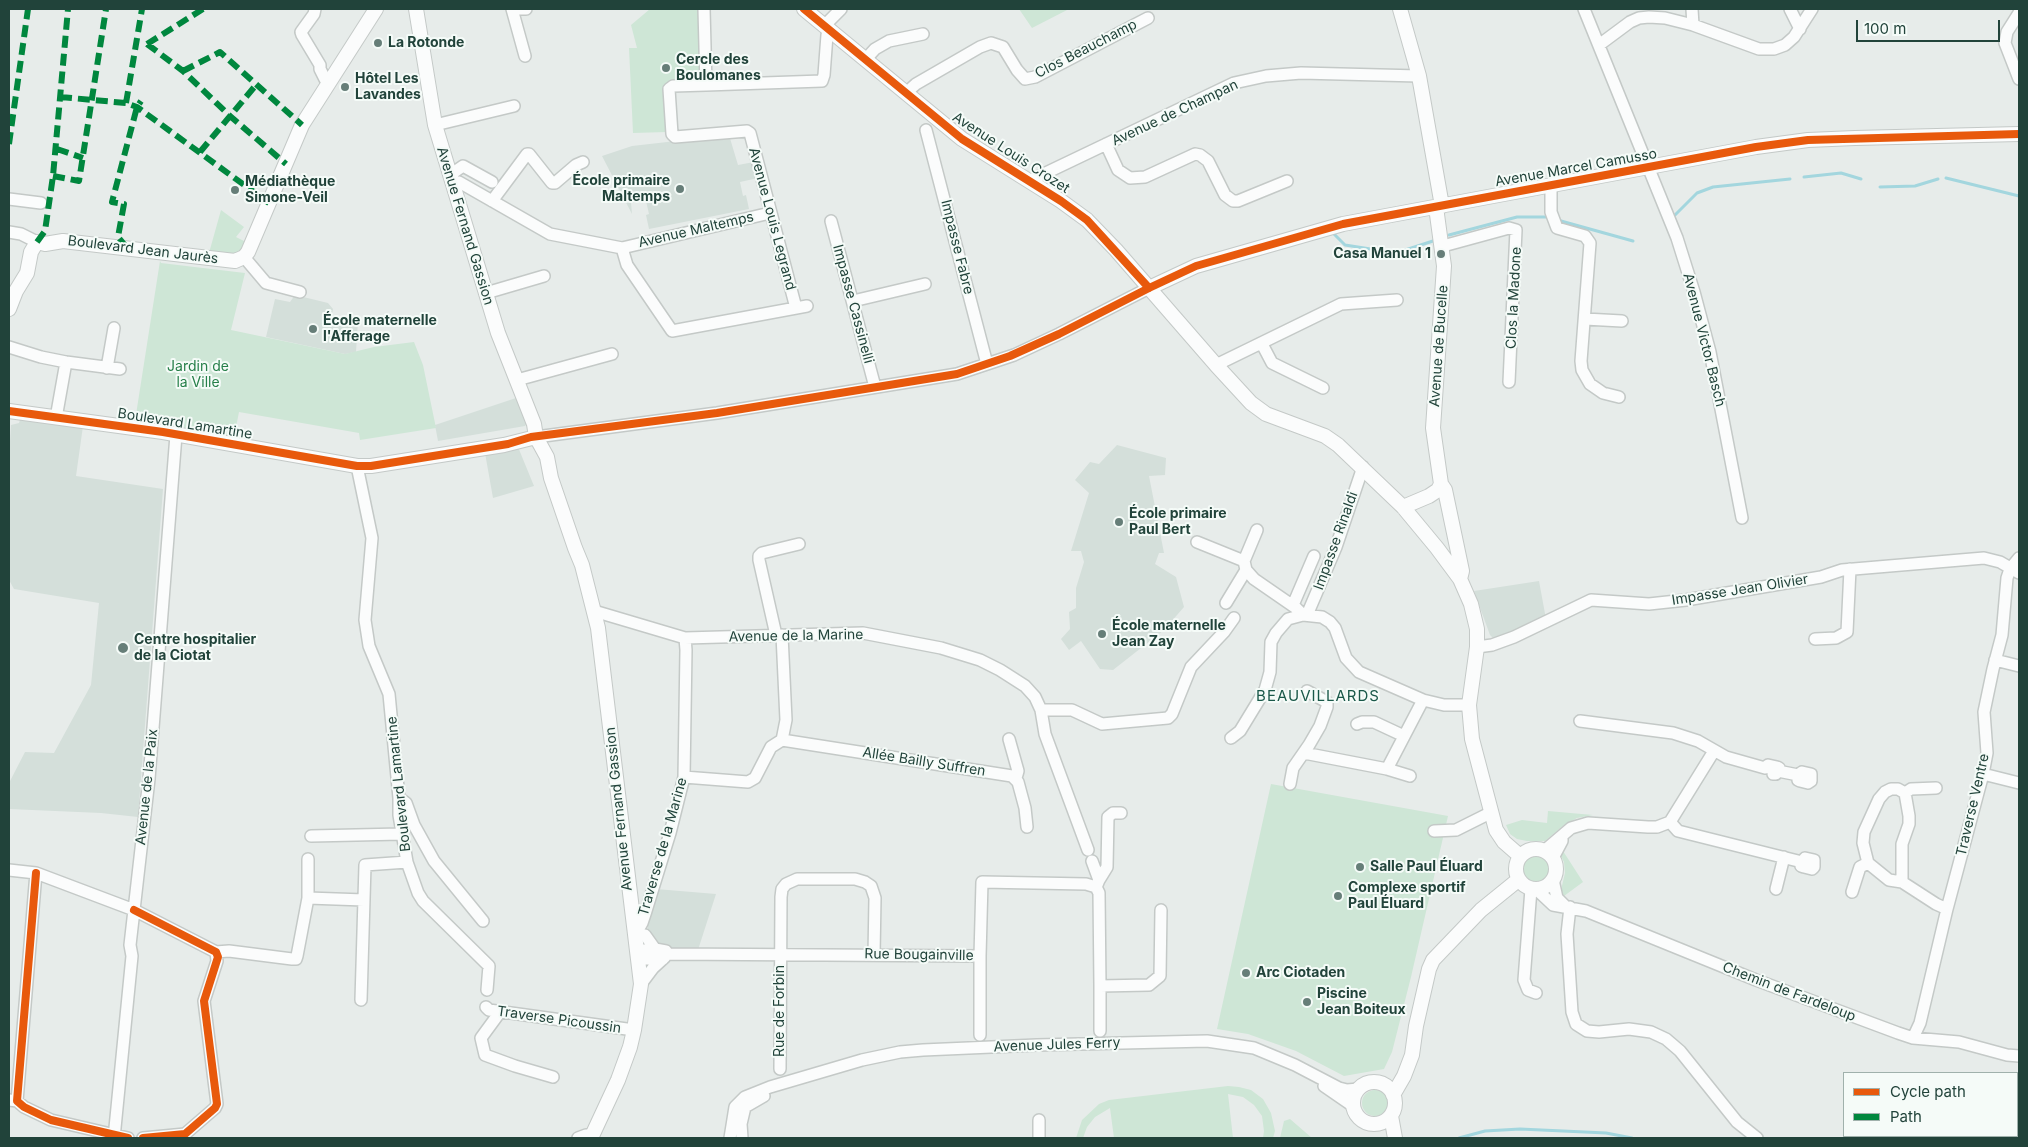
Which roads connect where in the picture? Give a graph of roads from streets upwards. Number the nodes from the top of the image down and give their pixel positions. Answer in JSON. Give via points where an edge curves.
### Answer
{"nodes":[{"id":1,"x":315,"y":9,"type":"edge"},
{"id":2,"x":376,"y":9,"type":"edge"},
{"id":3,"x":416,"y":9,"type":"edge"},
{"id":4,"x":512,"y":9,"type":"edge"},
{"id":5,"x":526,"y":9,"type":"edge"},
{"id":6,"x":704,"y":9,"type":"edge"},
{"id":7,"x":804,"y":9,"type":"edge"},
{"id":8,"x":841,"y":9,"type":"edge"},
{"id":9,"x":1400,"y":9,"type":"edge"},
{"id":10,"x":1584,"y":9,"type":"edge"},
{"id":11,"x":1692,"y":9,"type":"edge"},
{"id":12,"x":1790,"y":9,"type":"edge"},
{"id":13,"x":1812,"y":9,"type":"edge"},
{"id":14,"x":2019,"y":13,"type":"edge"},
{"id":15,"x":1148,"y":18,"type":"dead end"},
{"id":16,"x":1693,"y":25,"type":"junction"},
{"id":17,"x":828,"y":27,"type":"junction"},
{"id":18,"x":1800,"y":29,"type":"junction"},
{"id":19,"x":923,"y":34,"type":"dead end"},
{"id":20,"x":1599,"y":45,"type":"junction"},
{"id":21,"x":525,"y":56,"type":"dead end"},
{"id":22,"x":865,"y":60,"type":"junction"},
{"id":23,"x":1419,"y":76,"type":"junction"},
{"id":24,"x":332,"y":77,"type":"junction"},
{"id":25,"x":2019,"y":79,"type":"edge"},
{"id":26,"x":706,"y":85,"type":"junction"},
{"id":27,"x":906,"y":93,"type":"junction"},
{"id":28,"x":514,"y":106,"type":"dead end"},
{"id":29,"x":435,"y":125,"type":"junction"},
{"id":30,"x":926,"y":130,"type":"dead end"},
{"id":31,"x":2019,"y":134,"type":"edge"},
{"id":32,"x":1106,"y":144,"type":"junction"},
{"id":33,"x":583,"y":162,"type":"dead end"},
{"id":34,"x":1648,"y":168,"type":"junction"},
{"id":35,"x":452,"y":179,"type":"junction"},
{"id":36,"x":1287,"y":180,"type":"dead end"},
{"id":37,"x":1029,"y":181,"type":"junction"},
{"id":38,"x":492,"y":182,"type":"dead end"},
{"id":39,"x":1551,"y":185,"type":"junction"},
{"id":40,"x":9,"y":198,"type":"edge"},
{"id":41,"x":492,"y":201,"type":"junction"},
{"id":42,"x":41,"y":203,"type":"dead end"},
{"id":43,"x":1439,"y":206,"type":"junction"},
{"id":44,"x":770,"y":213,"type":"junction"},
{"id":45,"x":832,"y":221,"type":"dead end"},
{"id":46,"x":9,"y":232,"type":"edge"},
{"id":47,"x":37,"y":242,"type":"junction"},
{"id":48,"x":1443,"y":246,"type":"junction"},
{"id":49,"x":622,"y":248,"type":"junction"},
{"id":50,"x":246,"y":254,"type":"junction"},
{"id":51,"x":544,"y":276,"type":"dead end"},
{"id":52,"x":925,"y":284,"type":"dead end"},
{"id":53,"x":1149,"y":288,"type":"junction"},
{"id":54,"x":300,"y":292,"type":"dead end"},
{"id":55,"x":486,"y":293,"type":"junction"},
{"id":56,"x":853,"y":300,"type":"junction"},
{"id":57,"x":1397,"y":300,"type":"dead end"},
{"id":58,"x":9,"y":309,"type":"edge"},
{"id":59,"x":1585,"y":319,"type":"junction"},
{"id":60,"x":1622,"y":321,"type":"dead end"},
{"id":61,"x":114,"y":328,"type":"dead end"},
{"id":62,"x":1262,"y":344,"type":"junction"},
{"id":63,"x":9,"y":347,"type":"edge"},
{"id":64,"x":612,"y":354,"type":"dead end"},
{"id":65,"x":66,"y":362,"type":"junction"},
{"id":66,"x":987,"y":364,"type":"junction"},
{"id":67,"x":1216,"y":365,"type":"junction"},
{"id":68,"x":107,"y":368,"type":"junction"},
{"id":69,"x":120,"y":369,"type":"dead end"},
{"id":70,"x":517,"y":380,"type":"junction"},
{"id":71,"x":1509,"y":382,"type":"dead end"},
{"id":72,"x":875,"y":387,"type":"junction"},
{"id":73,"x":1323,"y":388,"type":"dead end"},
{"id":74,"x":1619,"y":397,"type":"dead end"},
{"id":75,"x":9,"y":411,"type":"edge"},
{"id":76,"x":56,"y":418,"type":"junction"},
{"id":77,"x":176,"y":434,"type":"junction"},
{"id":78,"x":534,"y":437,"type":"junction"},
{"id":79,"x":357,"y":466,"type":"junction"},
{"id":80,"x":1363,"y":467,"type":"junction"},
{"id":81,"x":1441,"y":484,"type":"junction"},
{"id":82,"x":1403,"y":507,"type":"junction"},
{"id":83,"x":1742,"y":518,"type":"dead end"},
{"id":84,"x":1257,"y":530,"type":"dead end"},
{"id":85,"x":1197,"y":542,"type":"dead end"},
{"id":86,"x":799,"y":544,"type":"dead end"},
{"id":87,"x":1314,"y":556,"type":"dead end"},
{"id":88,"x":2019,"y":558,"type":"edge"},
{"id":89,"x":1245,"y":566,"type":"junction"},
{"id":90,"x":1850,"y":569,"type":"junction"},
{"id":91,"x":2014,"y":571,"type":"edge"},
{"id":92,"x":1460,"y":579,"type":"junction"},
{"id":93,"x":1226,"y":603,"type":"dead end"},
{"id":94,"x":1293,"y":605,"type":"junction"},
{"id":95,"x":594,"y":611,"type":"junction"},
{"id":96,"x":1305,"y":615,"type":"junction"},
{"id":97,"x":1234,"y":618,"type":"dead end"},
{"id":98,"x":779,"y":635,"type":"junction"},
{"id":99,"x":684,"y":638,"type":"junction"},
{"id":100,"x":1815,"y":639,"type":"dead end"},
{"id":101,"x":1477,"y":647,"type":"junction"},
{"id":102,"x":1995,"y":660,"type":"junction"},
{"id":103,"x":2019,"y":666,"type":"edge"},
{"id":104,"x":1307,"y":691,"type":"dead end"},
{"id":105,"x":1423,"y":700,"type":"junction"},
{"id":106,"x":1469,"y":705,"type":"junction"},
{"id":107,"x":1041,"y":710,"type":"junction"},
{"id":108,"x":1580,"y":721,"type":"dead end"},
{"id":109,"x":1357,"y":724,"type":"dead end"},
{"id":110,"x":1404,"y":736,"type":"junction"},
{"id":111,"x":1231,"y":738,"type":"dead end"},
{"id":112,"x":1010,"y":739,"type":"dead end"},
{"id":113,"x":782,"y":740,"type":"junction"},
{"id":114,"x":1714,"y":751,"type":"junction"},
{"id":115,"x":1304,"y":753,"type":"junction"},
{"id":116,"x":1387,"y":769,"type":"junction"},
{"id":117,"x":1983,"y":774,"type":"junction"},
{"id":118,"x":1798,"y":775,"type":"dead end"},
{"id":119,"x":684,"y":776,"type":"junction"},
{"id":120,"x":1410,"y":776,"type":"dead end"},
{"id":121,"x":1016,"y":778,"type":"junction"},
{"id":122,"x":2019,"y":783,"type":"edge"},
{"id":123,"x":1290,"y":784,"type":"dead end"},
{"id":124,"x":1936,"y":788,"type":"dead end"},
{"id":125,"x":1905,"y":793,"type":"junction"},
{"id":126,"x":399,"y":798,"type":"junction"},
{"id":127,"x":1492,"y":812,"type":"junction"},
{"id":128,"x":1120,"y":813,"type":"dead end"},
{"id":129,"x":1670,"y":822,"type":"junction"},
{"id":130,"x":1027,"y":827,"type":"dead end"},
{"id":131,"x":1434,"y":831,"type":"dead end"},
{"id":132,"x":401,"y":834,"type":"junction"},
{"id":133,"x":311,"y":836,"type":"dead end"},
{"id":134,"x":1548,"y":854,"type":"junction"},
{"id":135,"x":1520,"y":856,"type":"junction"},
{"id":136,"x":1784,"y":857,"type":"junction"},
{"id":137,"x":308,"y":859,"type":"dead end"},
{"id":138,"x":407,"y":862,"type":"junction"},
{"id":139,"x":1802,"y":862,"type":"dead end"},
{"id":140,"x":1868,"y":863,"type":"junction"},
{"id":141,"x":9,"y":870,"type":"edge"},
{"id":142,"x":36,"y":873,"type":"junction"},
{"id":143,"x":1518,"y":880,"type":"junction"},
{"id":144,"x":1553,"y":880,"type":"junction"},
{"id":145,"x":1902,"y":882,"type":"junction"},
{"id":146,"x":1097,"y":884,"type":"junction"},
{"id":147,"x":1776,"y":888,"type":"dead end"},
{"id":148,"x":1534,"y":890,"type":"junction"},
{"id":149,"x":1852,"y":892,"type":"dead end"},
{"id":150,"x":308,"y":898,"type":"junction"},
{"id":151,"x":364,"y":900,"type":"junction"},
{"id":152,"x":1553,"y":905,"type":"junction"},
{"id":153,"x":1568,"y":907,"type":"junction"},
{"id":154,"x":1947,"y":909,"type":"junction"},
{"id":155,"x":134,"y":910,"type":"junction"},
{"id":156,"x":1161,"y":910,"type":"dead end"},
{"id":157,"x":483,"y":920,"type":"dead end"},
{"id":158,"x":1567,"y":934,"type":"junction"},
{"id":159,"x":634,"y":935,"type":"junction"},
{"id":160,"x":655,"y":949,"type":"junction"},
{"id":161,"x":216,"y":952,"type":"junction"},
{"id":162,"x":780,"y":954,"type":"junction"},
{"id":163,"x":638,"y":955,"type":"junction"},
{"id":164,"x":874,"y":955,"type":"junction"},
{"id":165,"x":666,"y":956,"type":"junction"},
{"id":166,"x":980,"y":956,"type":"junction"},
{"id":167,"x":641,"y":984,"type":"junction"},
{"id":168,"x":1100,"y":986,"type":"junction"},
{"id":169,"x":487,"y":990,"type":"dead end"},
{"id":170,"x":1536,"y":993,"type":"dead end"},
{"id":171,"x":360,"y":1000,"type":"dead end"},
{"id":172,"x":486,"y":1007,"type":"dead end"},
{"id":173,"x":500,"y":1012,"type":"junction"},
{"id":174,"x":634,"y":1030,"type":"junction"},
{"id":175,"x":1100,"y":1031,"type":"dead end"},
{"id":176,"x":980,"y":1035,"type":"dead end"},
{"id":177,"x":1913,"y":1038,"type":"junction"},
{"id":178,"x":2019,"y":1056,"type":"edge"},
{"id":179,"x":780,"y":1069,"type":"dead end"},
{"id":180,"x":552,"y":1076,"type":"dead end"},
{"id":181,"x":1314,"y":1076,"type":"junction"},
{"id":182,"x":797,"y":1080,"type":"junction"},
{"id":183,"x":1359,"y":1089,"type":"junction"},
{"id":184,"x":1388,"y":1090,"type":"junction"},
{"id":185,"x":13,"y":1100,"type":"edge"},
{"id":186,"x":1353,"y":1106,"type":"junction"},
{"id":187,"x":1391,"y":1116,"type":"junction"},
{"id":188,"x":1040,"y":1120,"type":"dead end"},
{"id":189,"x":1379,"y":1124,"type":"junction"},
{"id":190,"x":592,"y":1136,"type":"edge"},
{"id":191,"x":114,"y":1137,"type":"edge"},
{"id":192,"x":128,"y":1138,"type":"edge"},
{"id":193,"x":143,"y":1138,"type":"edge"},
{"id":194,"x":578,"y":1138,"type":"edge"},
{"id":195,"x":730,"y":1138,"type":"edge"},
{"id":196,"x":742,"y":1138,"type":"edge"},
{"id":197,"x":1039,"y":1138,"type":"edge"},
{"id":198,"x":1395,"y":1138,"type":"edge"},
{"id":199,"x":1757,"y":1138,"type":"edge"}],
"edges":[{"from":1,"to":24,"type":"street","via":[[301,32],[320,69]]},
{"from":2,"to":24,"type":"street"},
{"from":3,"to":29,"type":"street","name":"Avenue Fernand Gassion"},
{"from":4,"to":5,"type":"street"},
{"from":4,"to":21,"type":"street"},
{"from":6,"to":26,"type":"street"},
{"from":7,"to":17,"type":"street","name":"Avenue Louis Crozet"},
{"from":8,"to":17,"type":"street"},
{"from":9,"to":23,"type":"street","name":"Avenue de Bucelle"},
{"from":10,"to":20,"type":"street","name":"Avenue Victor Basch"},
{"from":11,"to":16,"type":"street"},
{"from":12,"to":18,"type":"street"},
{"from":13,"to":18,"type":"street"},
{"from":14,"to":25,"type":"street","via":[[2007,32],[2005,42]]},
{"from":15,"to":27,"type":"street","name":"Clos Beauchamp","via":[[1035,77],[1026,78],[1003,47],[991,43],[916,84]]},
{"from":16,"to":18,"type":"street","via":[[1766,50],[1785,45]]},
{"from":16,"to":20,"type":"street","via":[[1665,18],[1639,18]]},
{"from":17,"to":22,"type":"street","name":"Avenue Louis Crozet"},
{"from":17,"to":26,"type":"street","via":[[822,81]]},
{"from":19,"to":22,"type":"street","via":[[889,41]]},
{"from":20,"to":34,"type":"street","name":"Avenue Victor Basch"},
{"from":22,"to":27,"type":"street","name":"Avenue Louis Crozet"},
{"from":23,"to":32,"type":"street","name":"Avenue de Champan","via":[[1301,73],[1266,76],[1234,83]]},
{"from":23,"to":43,"type":"street","name":"Avenue de Bucelle"},
{"from":24,"to":50,"type":"street","via":[[302,125]]},
{"from":26,"to":44,"type":"street","name":"Avenue Louis Legrand","via":[[672,86],[669,89],[671,132],[673,136],[682,137],[750,133]]},
{"from":27,"to":37,"type":"street","name":"Avenue Louis Crozet","via":[[962,140]]},
{"from":28,"to":29,"type":"street"},
{"from":29,"to":35,"type":"street","name":"Avenue Fernand Gassion"},
{"from":30,"to":66,"type":"street","name":"Impasse Fabre"},
{"from":31,"to":34,"type":"street","name":"Avenue Marcel Camusso","via":[[1808,140]]},
{"from":32,"to":36,"type":"street","via":[[1118,170],[1130,178],[1145,177],[1195,154],[1200,155],[1208,161],[1225,195],[1238,201]]},
{"from":32,"to":37,"type":"street","name":"Avenue de Champan"},
{"from":33,"to":41,"type":"street","via":[[552,183],[526,154]]},
{"from":34,"to":39,"type":"street","name":"Avenue Marcel Camusso"},
{"from":34,"to":83,"type":"street","name":"Avenue Victor Basch","via":[[1694,292],[1710,352]]},
{"from":35,"to":38,"type":"street","via":[[463,166]]},
{"from":35,"to":41,"type":"street"},
{"from":35,"to":55,"type":"street","name":"Avenue Fernand Gassion"},
{"from":37,"to":53,"type":"street","name":"Avenue Louis Crozet","via":[[1087,220]]},
{"from":39,"to":43,"type":"street","name":"Avenue Marcel Camusso"},
{"from":39,"to":59,"type":"street","via":[[1551,212],[1557,228],[1585,236],[1590,244]]},
{"from":40,"to":42,"type":"street"},
{"from":41,"to":49,"type":"street","via":[[550,234]]},
{"from":43,"to":48,"type":"street","name":"Avenue de Bucelle"},
{"from":43,"to":53,"type":"street","name":"Avenue Marcel Camusso","via":[[1318,230],[1196,266]]},
{"from":44,"to":49,"type":"street","name":"Avenue Maltemps"},
{"from":44,"to":49,"type":"street","name":"Avenue Louis Legrand","via":[[802,307],[672,331],[627,265]]},
{"from":45,"to":56,"type":"street","name":"Impasse Cassinelli"},
{"from":46,"to":47,"type":"street","name":"Boulevard Jean Jaurès"},
{"from":47,"to":50,"type":"street","name":"Boulevard Jean Jaurès","via":[[63,241],[235,261]]},
{"from":47,"to":58,"type":"street","via":[[31,252],[27,273]]},
{"from":48,"to":71,"type":"street","name":"Clos la Madone","via":[[1509,228],[1516,230]]},
{"from":48,"to":81,"type":"street","name":"Avenue de Bucelle","via":[[1443,295],[1433,428]]},
{"from":50,"to":54,"type":"street","via":[[266,283]]},
{"from":51,"to":55,"type":"street"},
{"from":52,"to":56,"type":"street"},
{"from":53,"to":66,"type":"street","via":[[1059,334]]},
{"from":53,"to":67,"type":"street","name":"Avenue Louis Crozet"},
{"from":55,"to":70,"type":"street","name":"Avenue Fernand Gassion"},
{"from":56,"to":72,"type":"street","name":"Impasse Cassinelli"},
{"from":57,"to":62,"type":"street","via":[[1341,304]]},
{"from":59,"to":60,"type":"street"},
{"from":59,"to":74,"type":"street","via":[[1582,370],[1590,384],[1603,393]]},
{"from":61,"to":68,"type":"street"},
{"from":62,"to":67,"type":"street"},
{"from":62,"to":73,"type":"street","via":[[1272,363]]},
{"from":63,"to":65,"type":"street"},
{"from":64,"to":70,"type":"street"},
{"from":65,"to":68,"type":"street"},
{"from":65,"to":76,"type":"street"},
{"from":66,"to":72,"type":"street","via":[[957,374]]},
{"from":67,"to":80,"type":"street","name":"Avenue Louis Crozet","via":[[1251,403],[1266,414],[1325,436]]},
{"from":68,"to":69,"type":"street"},
{"from":70,"to":78,"type":"street","name":"Avenue Fernand Gassion","via":[[534,424]]},
{"from":72,"to":78,"type":"street","via":[[717,413]]},
{"from":75,"to":76,"type":"street","name":"Boulevard Lamartine"},
{"from":76,"to":77,"type":"street","name":"Boulevard Lamartine"},
{"from":77,"to":79,"type":"street","name":"Boulevard Lamartine"},
{"from":77,"to":155,"type":"street","name":"Avenue de la Paix","via":[[149,779]]},
{"from":78,"to":79,"type":"street","via":[[448,454]]},
{"from":78,"to":95,"type":"street","name":"Avenue Fernand Gassion","via":[[547,457]]},
{"from":79,"to":126,"type":"street","name":"Boulevard Lamartine","via":[[372,538],[365,620],[369,646],[389,694]]},
{"from":80,"to":82,"type":"street","name":"Avenue Louis Crozet"},
{"from":80,"to":96,"type":"street","name":"Impasse Rinaldi","via":[[1336,547]]},
{"from":81,"to":82,"type":"street","via":[[1429,496]]},
{"from":81,"to":92,"type":"street","name":"Avenue de Bucelle","via":[[1462,571]]},
{"from":82,"to":92,"type":"street","name":"Avenue Louis Crozet"},
{"from":84,"to":89,"type":"street"},
{"from":85,"to":89,"type":"street"},
{"from":86,"to":98,"type":"street","via":[[759,556]]},
{"from":87,"to":94,"type":"street"},
{"from":88,"to":91,"type":"street"},
{"from":89,"to":93,"type":"street"},
{"from":89,"to":94,"type":"street","via":[[1254,579]]},
{"from":90,"to":91,"type":"street","name":"Impasse Jean Olivier","via":[[1984,558],[2000,562]]},
{"from":90,"to":100,"type":"street","via":[[1847,632],[1836,638]]},
{"from":90,"to":101,"type":"street","name":"Impasse Jean Olivier","via":[[1686,600],[1649,604],[1591,600],[1514,637]]},
{"from":91,"to":102,"type":"street","name":"Traverse Ventre","via":[[2006,578],[2005,617]]},
{"from":92,"to":101,"type":"street","name":"Avenue Louis Crozet","via":[[1471,604]]},
{"from":94,"to":96,"type":"street"},
{"from":95,"to":99,"type":"street","name":"Avenue de la Marine"},
{"from":95,"to":159,"type":"street","name":"Avenue Fernand Gassion","via":[[603,658]]},
{"from":96,"to":105,"type":"street","via":[[1322,617],[1330,622],[1346,658],[1359,672]]},
{"from":96,"to":111,"type":"street","via":[[1288,619],[1276,633],[1271,642],[1270,672],[1265,690],[1240,731]]},
{"from":97,"to":107,"type":"street","via":[[1190,667],[1168,718],[1102,724],[1072,710]]},
{"from":98,"to":99,"type":"street","name":"Avenue de la Marine"},
{"from":98,"to":107,"type":"street","name":"Avenue de la Marine","via":[[863,633],[942,648],[980,660],[1025,686]]},
{"from":98,"to":113,"type":"street","via":[[786,720]]},
{"from":99,"to":119,"type":"street","name":"Traverse de la Marine"},
{"from":101,"to":106,"type":"street","name":"Avenue Louis Crozet"},
{"from":102,"to":103,"type":"street"},
{"from":102,"to":117,"type":"street","name":"Traverse Ventre","via":[[1984,712],[1987,752]]},
{"from":104,"to":115,"type":"street","via":[[1328,704]]},
{"from":105,"to":106,"type":"street","via":[[1444,705]]},
{"from":105,"to":110,"type":"street"},
{"from":106,"to":127,"type":"street","name":"Avenue Louis Crozet","via":[[1472,739]]},
{"from":107,"to":146,"type":"street","name":"Avenue de la Marine","via":[[1045,734],[1090,855]]},
{"from":108,"to":114,"type":"street","via":[[1672,734]]},
{"from":109,"to":110,"type":"street","via":[[1374,722]]},
{"from":110,"to":116,"type":"street"},
{"from":112,"to":121,"type":"street","via":[[1018,771]]},
{"from":113,"to":119,"type":"street","via":[[771,747],[755,778],[748,782]]},
{"from":113,"to":121,"type":"street","name":"Allée Bailly Suffren"},
{"from":114,"to":118,"type":"street","via":[[1766,768],[1768,772]]},
{"from":114,"to":129,"type":"street"},
{"from":115,"to":116,"type":"street"},
{"from":115,"to":123,"type":"street","via":[[1294,768]]},
{"from":116,"to":120,"type":"street"},
{"from":117,"to":122,"type":"street"},
{"from":117,"to":154,"type":"street","name":"Traverse Ventre"},
{"from":119,"to":159,"type":"street","name":"Traverse de la Marine","via":[[646,911]]},
{"from":121,"to":130,"type":"street"},
{"from":124,"to":125,"type":"street","via":[[1911,789]]},
{"from":125,"to":140,"type":"street","via":[[1892,789],[1879,799],[1864,832]]},
{"from":125,"to":145,"type":"street","via":[[1909,824],[1902,844]]},
{"from":126,"to":132,"type":"street","name":"Boulevard Lamartine"},
{"from":126,"to":157,"type":"street","via":[[406,803],[434,861]]},
{"from":127,"to":131,"type":"street","via":[[1456,830]]},
{"from":127,"to":135,"type":"street","name":"Avenue Louis Crozet","via":[[1499,836]]},
{"from":128,"to":146,"type":"street","via":[[1108,817],[1107,867]]},
{"from":129,"to":134,"type":"street","via":[[1657,827],[1588,823],[1572,828]]},
{"from":129,"to":136,"type":"street","via":[[1678,831]]},
{"from":132,"to":133,"type":"street"},
{"from":132,"to":138,"type":"street","name":"Boulevard Lamartine"},
{"from":134,"to":135,"type":"street","via":[[1531,849]]},
{"from":134,"to":144,"type":"street","via":[[1556,869]]},
{"from":135,"to":143,"type":"street","via":[[1515,868]]},
{"from":136,"to":139,"type":"street"},
{"from":136,"to":147,"type":"street"},
{"from":137,"to":150,"type":"street"},
{"from":138,"to":151,"type":"street","via":[[365,865]]},
{"from":138,"to":169,"type":"street","name":"Traverse Picoussin","via":[[423,901],[489,966]]},
{"from":140,"to":145,"type":"street","via":[[1889,880]]},
{"from":140,"to":149,"type":"street","via":[[1860,868]]},
{"from":141,"to":142,"type":"street"},
{"from":142,"to":155,"type":"street"},
{"from":142,"to":185,"type":"street"},
{"from":143,"to":148,"type":"street"},
{"from":143,"to":184,"type":"street","via":[[1481,910],[1437,954],[1429,970],[1409,1066]]},
{"from":144,"to":148,"type":"street"},
{"from":144,"to":153,"type":"street","via":[[1557,898]]},
{"from":145,"to":154,"type":"street"},
{"from":146,"to":166,"type":"street","name":"Rue Bougainville","via":[[982,882]]},
{"from":146,"to":168,"type":"street"},
{"from":148,"to":152,"type":"street"},
{"from":148,"to":170,"type":"street","via":[[1524,980],[1528,990]]},
{"from":150,"to":151,"type":"street"},
{"from":150,"to":161,"type":"street","via":[[296,959]]},
{"from":151,"to":171,"type":"street"},
{"from":152,"to":153,"type":"street","name":"Chemin de Fardeloup"},
{"from":152,"to":158,"type":"street"},
{"from":153,"to":158,"type":"street"},
{"from":153,"to":177,"type":"street","name":"Chemin de Fardeloup","via":[[1586,911],[1756,980]]},
{"from":154,"to":177,"type":"street","name":"Traverse Ventre","via":[[1920,1023]]},
{"from":155,"to":161,"type":"street"},
{"from":155,"to":191,"type":"street","name":"Avenue de la Paix"},
{"from":156,"to":168,"type":"street","via":[[1160,976],[1149,985]]},
{"from":158,"to":199,"type":"street","via":[[1572,1012],[1576,1024],[1599,1032],[1629,1029],[1650,1032],[1666,1039],[1680,1051],[1737,1122]]},
{"from":159,"to":160,"type":"street","name":"Rue Bougainville","via":[[644,935]]},
{"from":159,"to":163,"type":"street","name":"Avenue Fernand Gassion"},
{"from":160,"to":163,"type":"street","via":[[644,950]]},
{"from":160,"to":165,"type":"street","name":"Rue Bougainville","via":[[666,951]]},
{"from":161,"to":193,"type":"street","via":[[217,961],[204,1001],[217,1104],[185,1134]]},
{"from":162,"to":164,"type":"street","name":"Rue Bougainville"},
{"from":162,"to":164,"type":"street","name":"Rue de Forbin","via":[[781,897],[786,884],[797,879],[855,879],[871,886],[875,898]]},
{"from":162,"to":165,"type":"street","name":"Rue Bougainville"},
{"from":162,"to":179,"type":"street","name":"Rue de Forbin"},
{"from":163,"to":165,"type":"street","name":"Rue Bougainville","via":[[646,959]]},
{"from":163,"to":167,"type":"street","name":"Avenue Fernand Gassion"},
{"from":164,"to":166,"type":"street","name":"Rue Bougainville"},
{"from":165,"to":167,"type":"street"},
{"from":166,"to":176,"type":"street"},
{"from":167,"to":174,"type":"street","name":"Avenue Fernand Gassion"},
{"from":168,"to":175,"type":"street"},
{"from":172,"to":173,"type":"street","name":"Traverse Picoussin"},
{"from":173,"to":174,"type":"street","name":"Traverse Picoussin"},
{"from":173,"to":180,"type":"street","via":[[480,1038],[485,1055]]},
{"from":174,"to":190,"type":"street","name":"Avenue Fernand Gassion","via":[[618,1080]]},
{"from":177,"to":178,"type":"street","name":"Chemin de Fardeloup","via":[[1959,1042]]},
{"from":181,"to":182,"type":"street","name":"Avenue Jules Ferry","via":[[1254,1048],[1190,1040],[900,1052]]},
{"from":181,"to":183,"type":"street","name":"Avenue Jules Ferry","via":[[1347,1090]]},
{"from":181,"to":186,"type":"street","name":"Avenue Jules Ferry"},
{"from":182,"to":195,"type":"street","name":"Avenue Jules Ferry","via":[[770,1087],[739,1101],[733,1114]]},
{"from":182,"to":196,"type":"street","name":"Avenue Jules Ferry","via":[[745,1107]]},
{"from":183,"to":184,"type":"street","via":[[1368,1083]]},
{"from":183,"to":186,"type":"street"},
{"from":184,"to":187,"type":"street","via":[[1395,1106]]},
{"from":185,"to":191,"type":"street","via":[[51,1120]]},
{"from":186,"to":189,"type":"street","via":[[1362,1121]]},
{"from":187,"to":189,"type":"street"},
{"from":187,"to":198,"type":"street"},
{"from":188,"to":197,"type":"street"},
{"from":189,"to":198,"type":"street"},
{"from":190,"to":194,"type":"street"},
{"from":191,"to":192,"type":"street"}]}
